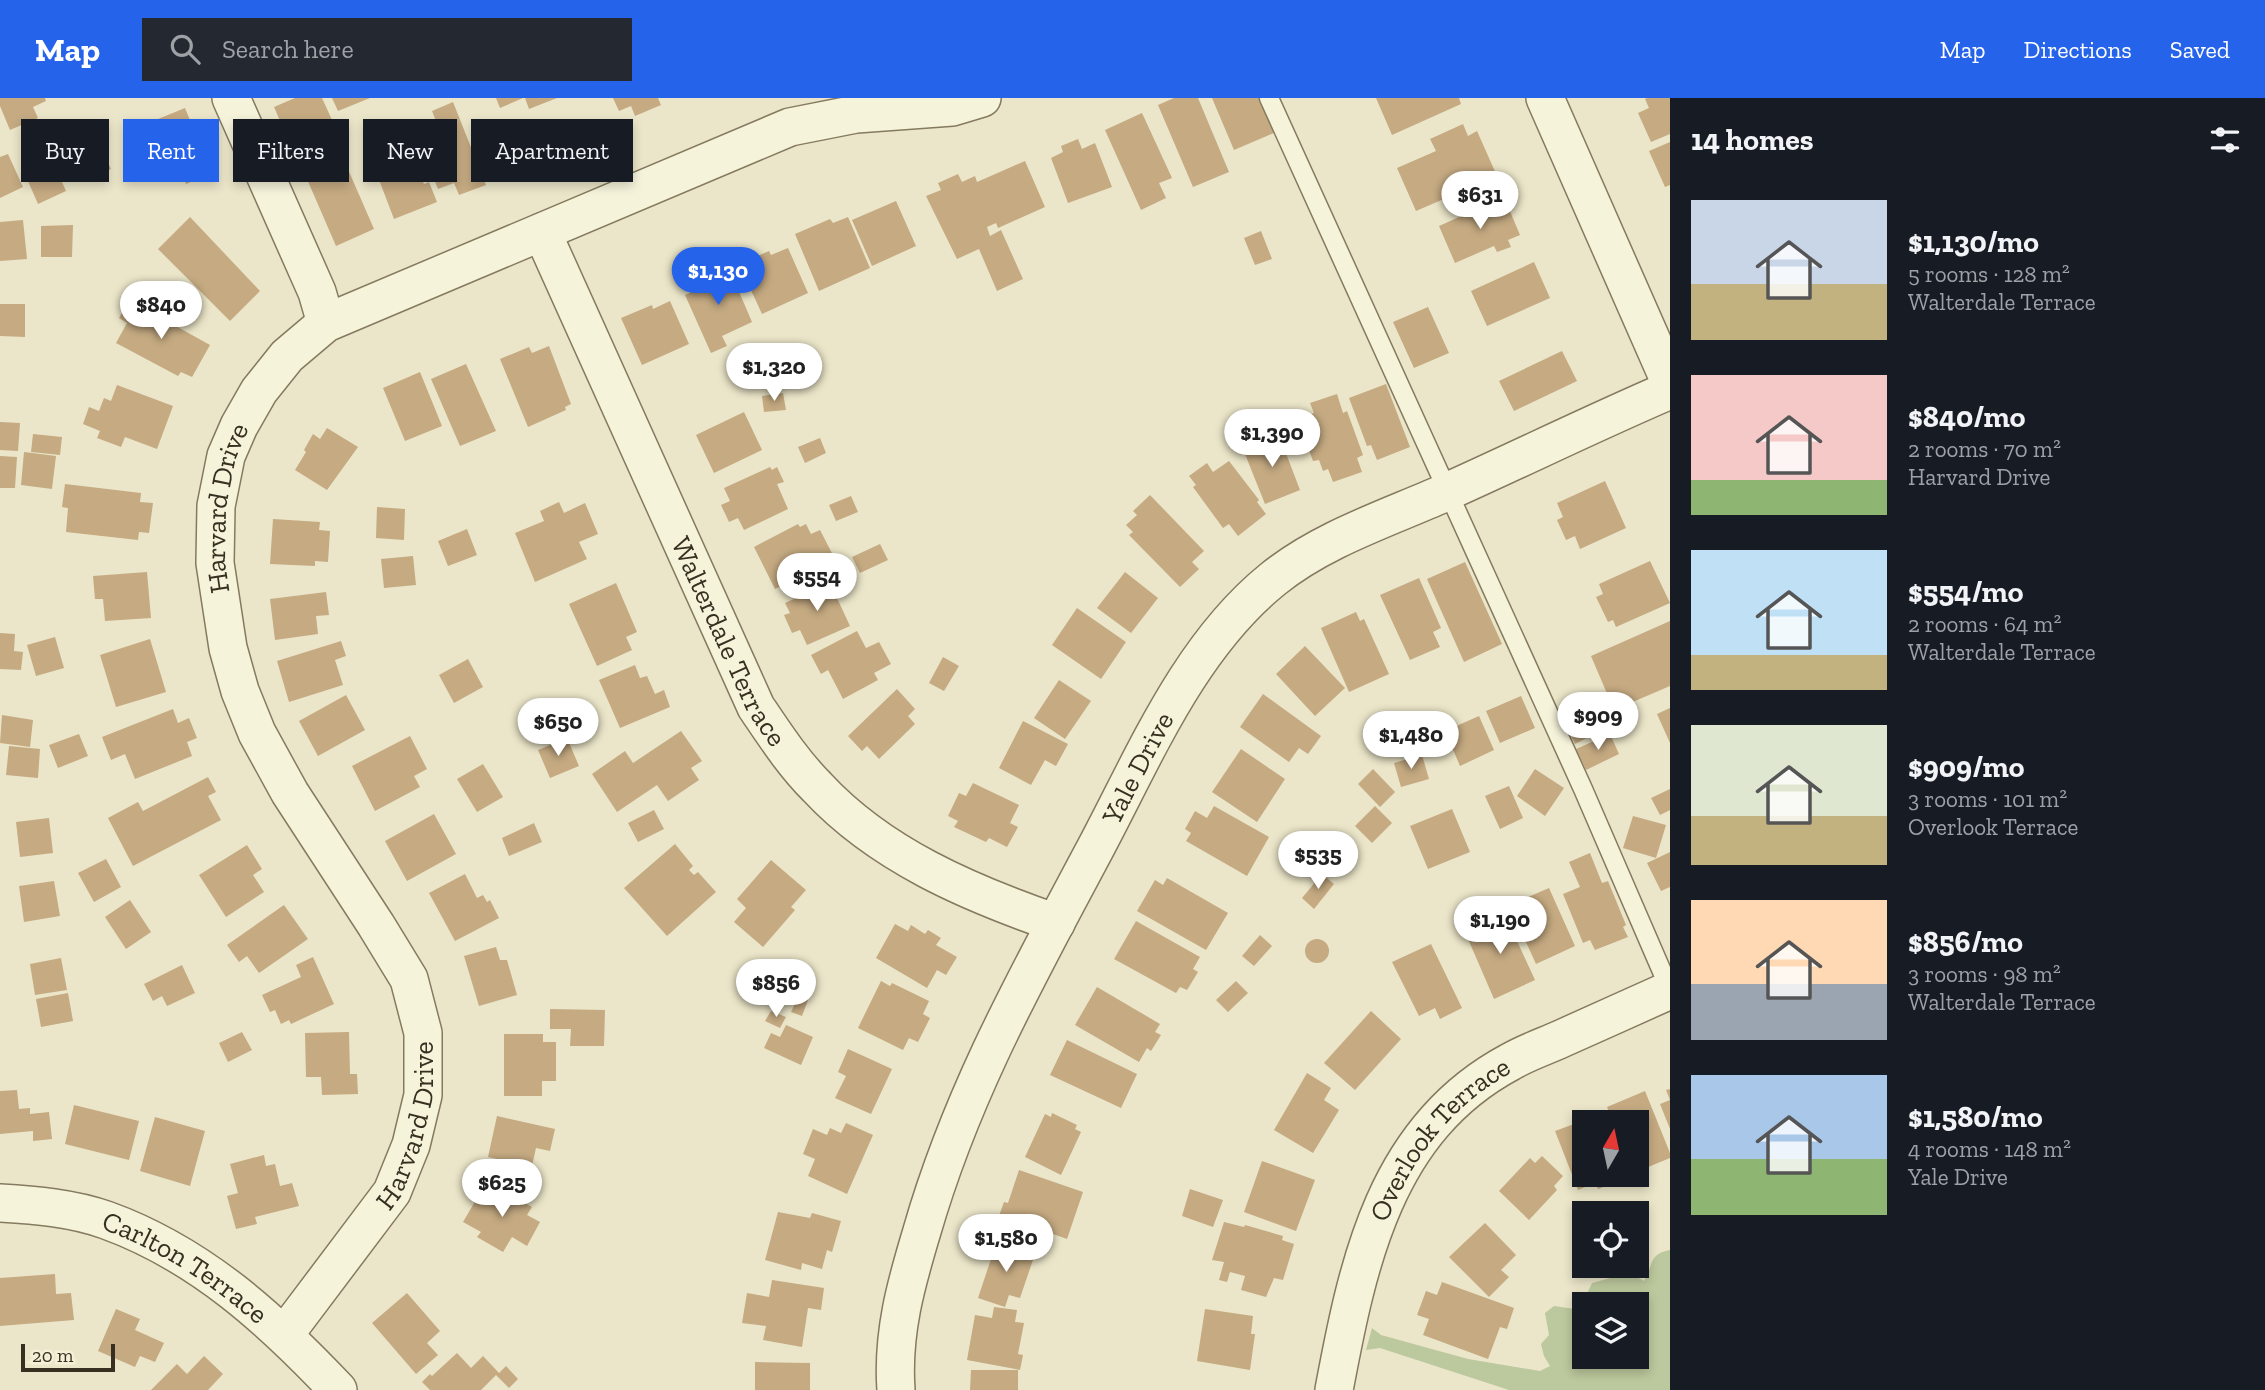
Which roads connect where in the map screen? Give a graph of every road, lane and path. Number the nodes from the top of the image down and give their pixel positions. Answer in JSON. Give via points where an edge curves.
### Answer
{"nodes":[{"id":1,"x":231,"y":98,"type":"edge"},
{"id":2,"x":982,"y":98,"type":"edge"},
{"id":3,"x":1269,"y":98,"type":"edge"},
{"id":4,"x":1545,"y":98,"type":"edge"},
{"id":5,"x":542,"y":232,"type":"junction"},
{"id":6,"x":326,"y":323,"type":"junction"},
{"id":7,"x":1670,"y":382,"type":"edge"},
{"id":8,"x":1670,"y":390,"type":"edge"},
{"id":9,"x":1448,"y":491,"type":"junction"},
{"id":10,"x":1056,"y":923,"type":"junction"},
{"id":11,"x":1670,"y":990,"type":"edge"},
{"id":12,"x":0,"y":1203,"type":"edge"},
{"id":13,"x":285,"y":1334,"type":"junction"},
{"id":14,"x":338,"y":1390,"type":"edge"},
{"id":15,"x":896,"y":1390,"type":"edge"},
{"id":16,"x":1334,"y":1390,"type":"edge"}],
"edges":[{"from":1,"to":6,"type":"street","via":[[317,292]]},
{"from":2,"to":5,"type":"street","name":"Harvard Drive","via":[[952,107],[856,114],[790,127]]},
{"from":3,"to":9,"type":"lane"},
{"from":4,"to":7,"type":"street"},
{"from":5,"to":6,"type":"street","name":"Harvard Drive"},
{"from":5,"to":10,"type":"street","name":"Walterdale Terrace","via":[[750,694],[787,753],[817,788],[884,844],[979,894]]},
{"from":6,"to":13,"type":"street","name":"Harvard Drive","via":[[287,356],[239,426],[226,456],[216,506],[215,563],[228,648],[257,733],[409,979],[424,1033],[423,1095],[393,1192]]},
{"from":8,"to":9,"type":"street","name":"Yale Drive"},
{"from":9,"to":10,"type":"street","name":"Yale Drive","via":[[1306,554],[1245,603],[1219,632],[1173,702]]},
{"from":9,"to":11,"type":"lane"},
{"from":10,"to":15,"type":"street","name":"Yale Drive","via":[[1002,1024],[936,1180],[905,1285]]},
{"from":11,"to":16,"type":"street","name":"Overlook Terrace","via":[[1510,1062],[1456,1100],[1429,1126],[1406,1157],[1376,1220]]},
{"from":12,"to":13,"type":"street","name":"Carlton Terrace","via":[[46,1206],[105,1220],[164,1245],[203,1268]]},
{"from":13,"to":14,"type":"street","name":"Carlton Terrace"}]}
